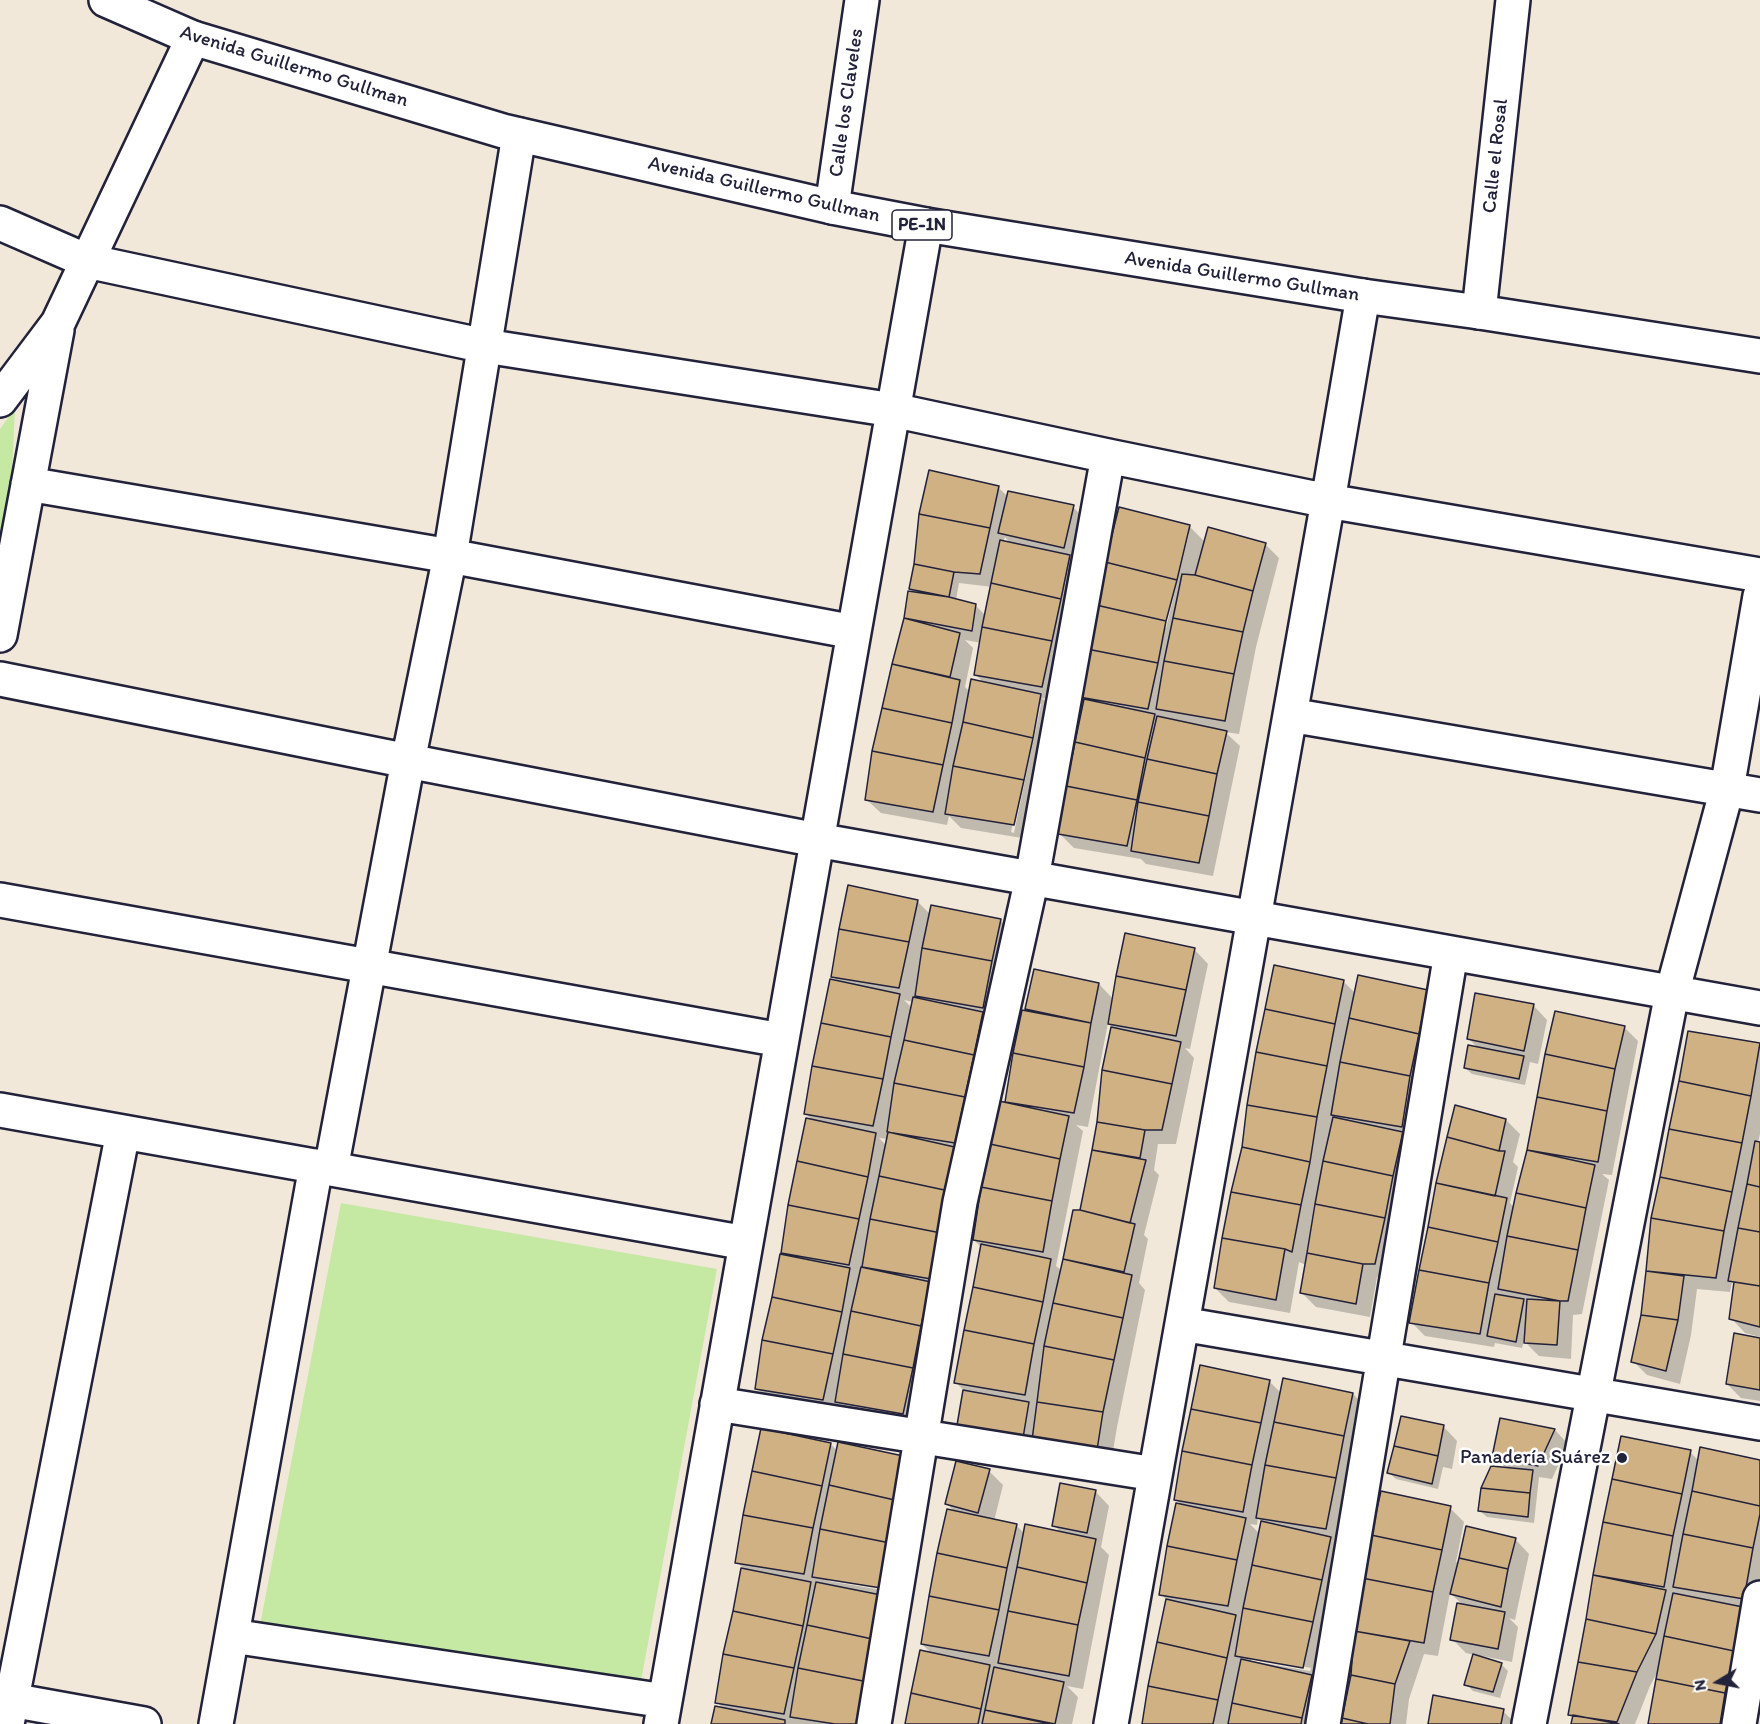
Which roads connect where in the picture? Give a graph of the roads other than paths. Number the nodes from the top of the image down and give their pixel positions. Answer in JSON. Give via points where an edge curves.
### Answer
{"nodes":[{"id":1,"x":106,"y":0,"type":"edge"},
{"id":2,"x":862,"y":0,"type":"edge"},
{"id":3,"x":1513,"y":0,"type":"edge"},
{"id":4,"x":193,"y":38,"type":"junction"},
{"id":5,"x":519,"y":135,"type":"junction"},
{"id":6,"x":832,"y":207,"type":"junction"},
{"id":7,"x":0,"y":223,"type":"edge"},
{"id":8,"x":926,"y":225,"type":"junction"},
{"id":9,"x":87,"y":261,"type":"junction"},
{"id":10,"x":1363,"y":297,"type":"junction"},
{"id":11,"x":1479,"y":312,"type":"junction"},
{"id":12,"x":58,"y":323,"type":"junction"},
{"id":13,"x":485,"y":346,"type":"junction"},
{"id":14,"x":1760,"y":356,"type":"edge"},
{"id":15,"x":0,"y":400,"type":"edge"},
{"id":16,"x":893,"y":410,"type":"junction"},
{"id":17,"x":1108,"y":456,"type":"junction"},
{"id":18,"x":28,"y":484,"type":"junction"},
{"id":19,"x":1328,"y":501,"type":"junction"},
{"id":20,"x":450,"y":556,"type":"junction"},
{"id":21,"x":1760,"y":575,"type":"edge"},
{"id":22,"x":1760,"y":596,"type":"edge"},
{"id":23,"x":854,"y":632,"type":"junction"},
{"id":24,"x":0,"y":635,"type":"edge"},
{"id":25,"x":0,"y":679,"type":"edge"},
{"id":26,"x":1290,"y":715,"type":"junction"},
{"id":27,"x":408,"y":761,"type":"junction"},
{"id":28,"x":1727,"y":789,"type":"junction"},
{"id":29,"x":1760,"y":795,"type":"edge"},
{"id":30,"x":817,"y":840,"type":"junction"},
{"id":31,"x":1032,"y":878,"type":"junction"},
{"id":32,"x":0,"y":900,"type":"edge"},
{"id":33,"x":1254,"y":918,"type":"junction"},
{"id":34,"x":1451,"y":953,"type":"junction"},
{"id":35,"x":369,"y":967,"type":"junction"},
{"id":36,"x":1672,"y":993,"type":"junction"},
{"id":37,"x":1760,"y":1008,"type":"edge"},
{"id":38,"x":781,"y":1040,"type":"junction"},
{"id":39,"x":0,"y":1110,"type":"edge"},
{"id":40,"x":123,"y":1132,"type":"junction"},
{"id":41,"x":323,"y":1168,"type":"junction"},
{"id":42,"x":746,"y":1243,"type":"junction"},
{"id":43,"x":1182,"y":1324,"type":"junction"},
{"id":44,"x":1384,"y":1359,"type":"junction"},
{"id":45,"x":1594,"y":1395,"type":"junction"},
{"id":46,"x":717,"y":1404,"type":"junction"},
{"id":47,"x":1760,"y":1424,"type":"edge"},
{"id":48,"x":921,"y":1436,"type":"junction"},
{"id":49,"x":1155,"y":1474,"type":"junction"},
{"id":50,"x":1760,"y":1598,"type":"edge"},
{"id":51,"x":232,"y":1636,"type":"junction"},
{"id":52,"x":6,"y":1708,"type":"edge"},
{"id":53,"x":663,"y":1713,"type":"edge"},
{"id":54,"x":144,"y":1724,"type":"edge"},
{"id":55,"x":216,"y":1724,"type":"edge"},
{"id":56,"x":874,"y":1724,"type":"edge"},
{"id":57,"x":1111,"y":1724,"type":"edge"},
{"id":58,"x":1323,"y":1724,"type":"edge"},
{"id":59,"x":1529,"y":1724,"type":"edge"},
{"id":60,"x":1739,"y":1724,"type":"edge"}],
"edges":[{"from":1,"to":4,"type":"street","name":"Avenida Guillermo Gullman","number":"PE-1N"},
{"from":2,"to":6,"type":"street","name":"Calle los Claveles"},
{"from":3,"to":11,"type":"street","name":"Calle el Rosal"},
{"from":4,"to":5,"type":"street","name":"Avenida Guillermo Gullman","number":"PE-1N"},
{"from":4,"to":9,"type":"street"},
{"from":5,"to":6,"type":"street","name":"Avenida Guillermo Gullman","number":"PE-1N"},
{"from":5,"to":13,"type":"street"},
{"from":6,"to":8,"type":"street","name":"Avenida Guillermo Gullman","number":"PE-1N"},
{"from":7,"to":9,"type":"street"},
{"from":8,"to":10,"type":"street","name":"Avenida Guillermo Gullman","number":"PE-1N"},
{"from":8,"to":16,"type":"street"},
{"from":9,"to":12,"type":"street"},
{"from":9,"to":13,"type":"street"},
{"from":10,"to":11,"type":"street","name":"Avenida Guillermo Gullman","number":"PE-1N"},
{"from":10,"to":19,"type":"street"},
{"from":11,"to":14,"type":"street","name":"Avenida Guillermo Gullman","number":"PE-1N"},
{"from":12,"to":15,"type":"street"},
{"from":12,"to":18,"type":"street"},
{"from":13,"to":16,"type":"street"},
{"from":13,"to":20,"type":"street"},
{"from":16,"to":17,"type":"street"},
{"from":16,"to":23,"type":"street"},
{"from":17,"to":19,"type":"street"},
{"from":17,"to":31,"type":"street"},
{"from":18,"to":20,"type":"street"},
{"from":18,"to":24,"type":"street"},
{"from":19,"to":21,"type":"street"},
{"from":19,"to":26,"type":"street"},
{"from":20,"to":23,"type":"street"},
{"from":20,"to":27,"type":"street"},
{"from":22,"to":28,"type":"street"},
{"from":23,"to":30,"type":"street"},
{"from":25,"to":27,"type":"street"},
{"from":26,"to":28,"type":"street"},
{"from":26,"to":33,"type":"street"},
{"from":27,"to":30,"type":"street"},
{"from":27,"to":35,"type":"street"},
{"from":28,"to":29,"type":"street"},
{"from":28,"to":36,"type":"street"},
{"from":30,"to":31,"type":"street"},
{"from":30,"to":38,"type":"street"},
{"from":31,"to":33,"type":"street"},
{"from":31,"to":48,"type":"street","via":[[960,1202]]},
{"from":32,"to":35,"type":"street"},
{"from":33,"to":34,"type":"street"},
{"from":33,"to":43,"type":"street"},
{"from":34,"to":36,"type":"street"},
{"from":34,"to":44,"type":"street"},
{"from":35,"to":38,"type":"street"},
{"from":35,"to":41,"type":"street"},
{"from":36,"to":37,"type":"street"},
{"from":36,"to":45,"type":"street"},
{"from":38,"to":42,"type":"street"},
{"from":39,"to":40,"type":"street"},
{"from":40,"to":41,"type":"street"},
{"from":40,"to":52,"type":"street"},
{"from":41,"to":42,"type":"street"},
{"from":41,"to":51,"type":"street"},
{"from":42,"to":46,"type":"street"},
{"from":43,"to":44,"type":"street"},
{"from":43,"to":49,"type":"street"},
{"from":44,"to":45,"type":"street"},
{"from":44,"to":58,"type":"street"},
{"from":45,"to":47,"type":"street"},
{"from":45,"to":59,"type":"street"},
{"from":46,"to":48,"type":"street"},
{"from":46,"to":53,"type":"street"},
{"from":48,"to":49,"type":"street"},
{"from":48,"to":56,"type":"street"},
{"from":49,"to":57,"type":"street"},
{"from":50,"to":60,"type":"street"},
{"from":51,"to":53,"type":"street"},
{"from":51,"to":55,"type":"street"},
{"from":52,"to":54,"type":"street"}]}
